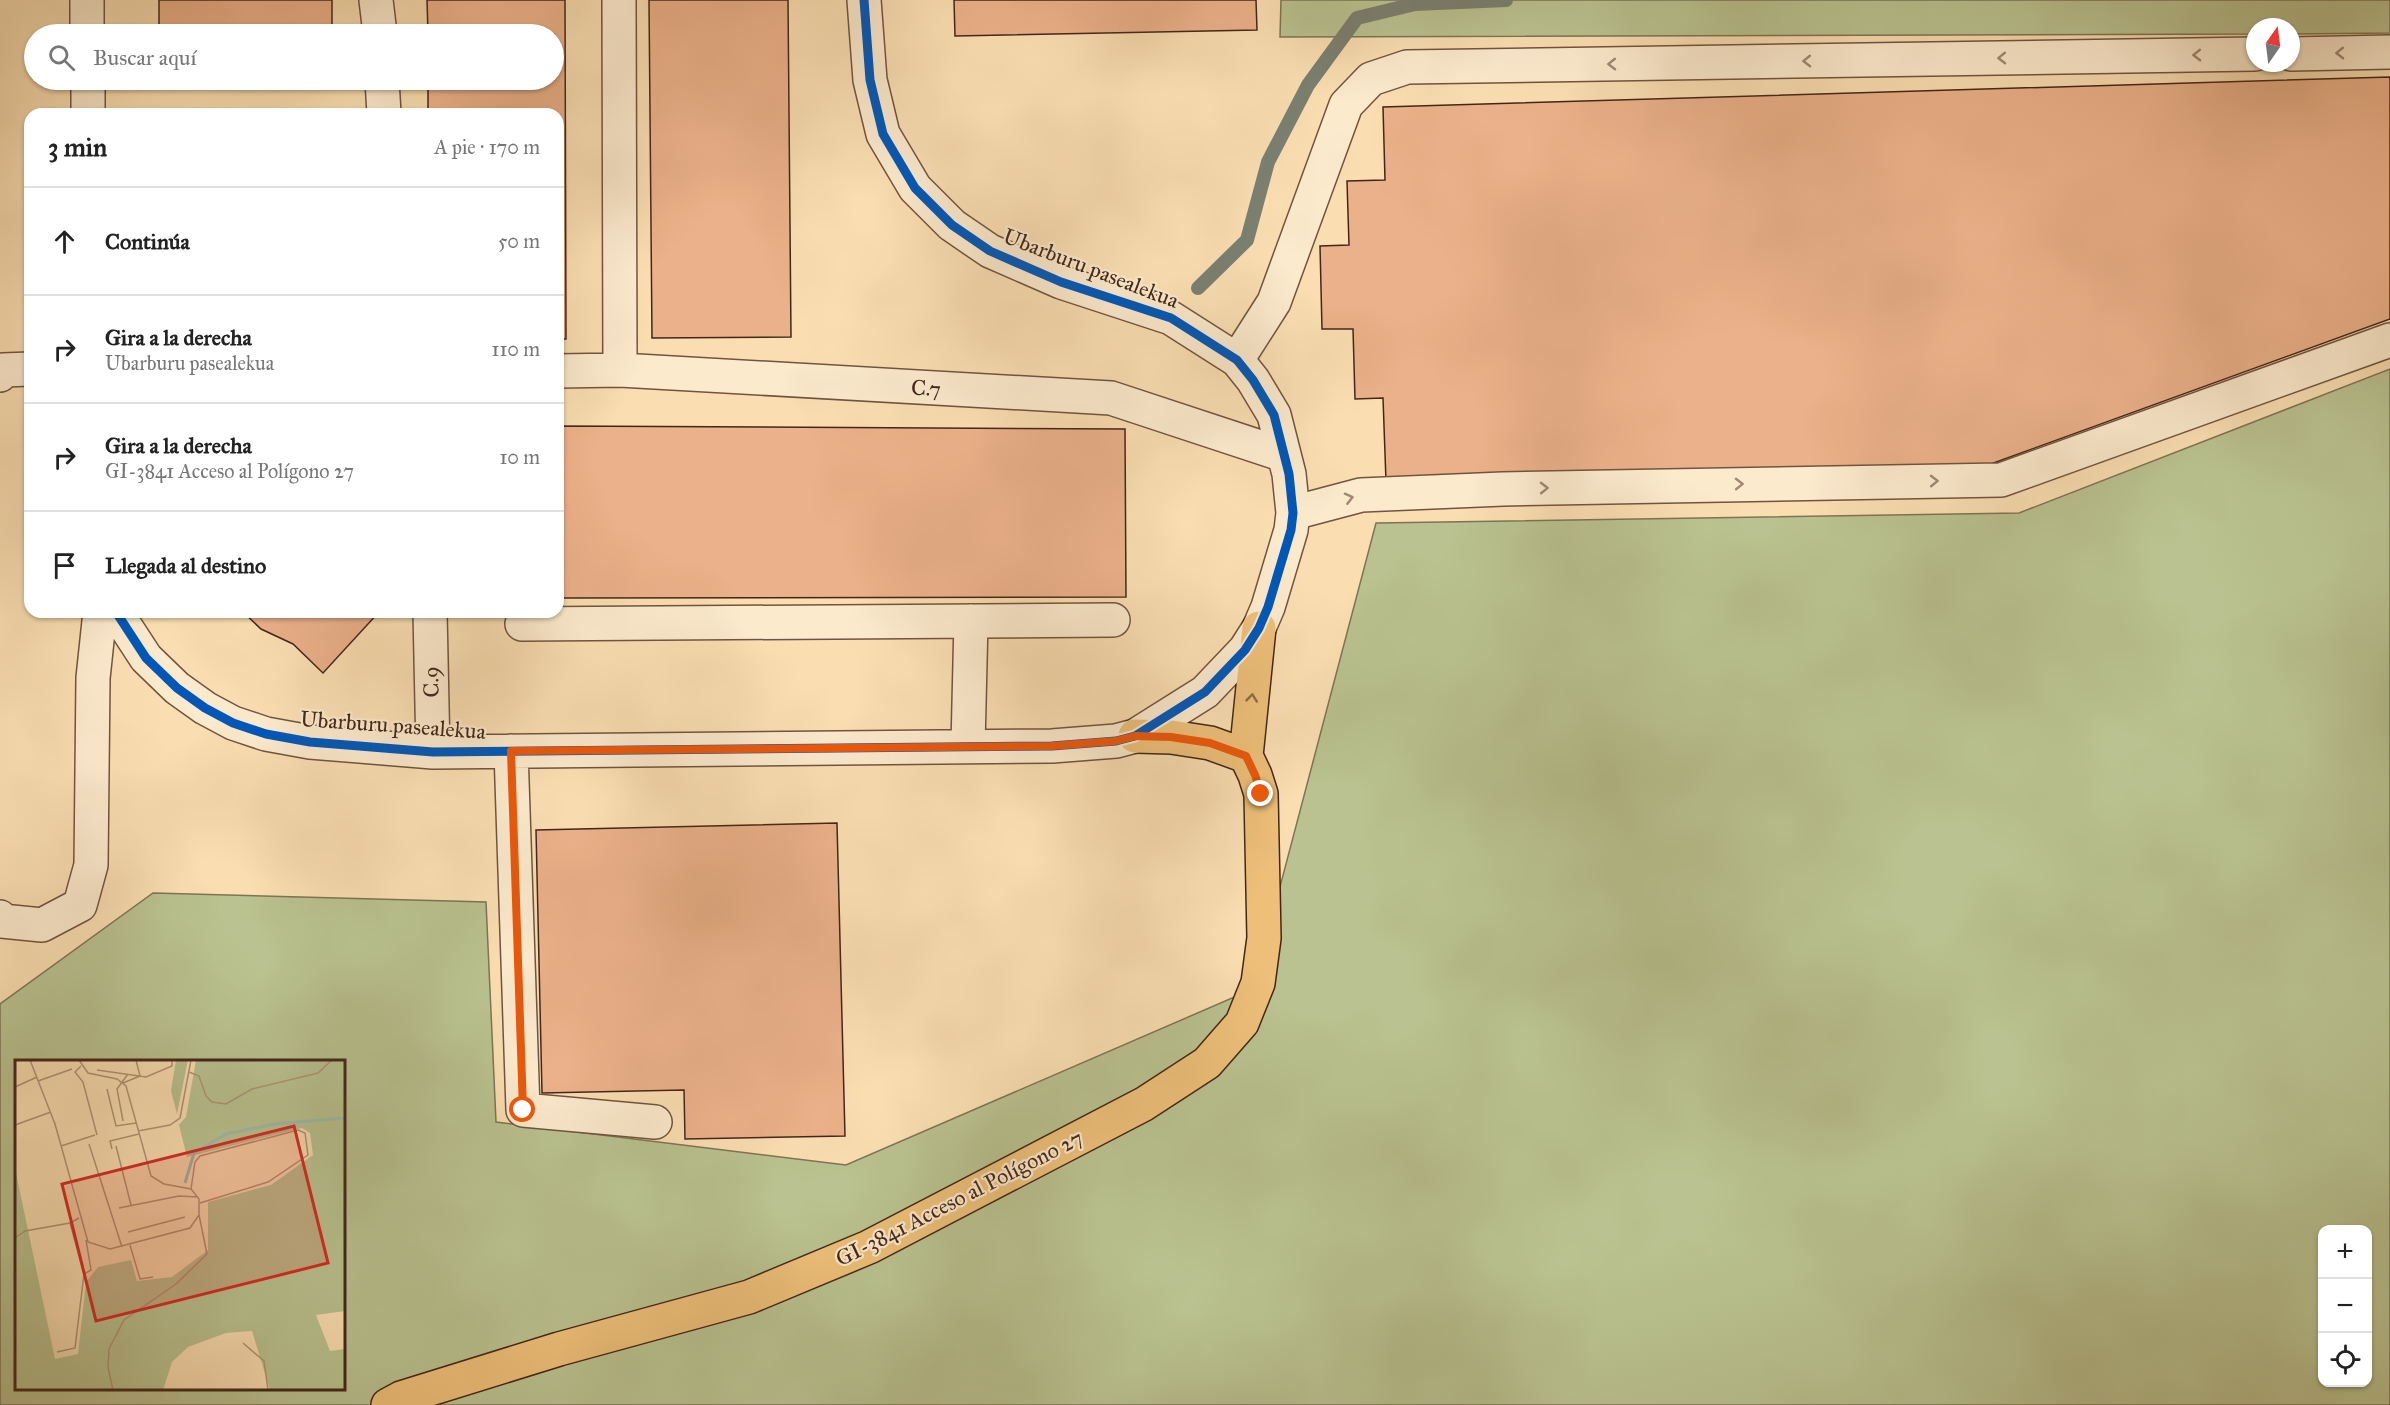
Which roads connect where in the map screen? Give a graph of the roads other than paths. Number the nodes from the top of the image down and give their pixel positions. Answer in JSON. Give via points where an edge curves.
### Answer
{"nodes":[{"id":1,"x":87,"y":0,"type":"edge"},
{"id":2,"x":376,"y":0,"type":"edge"},
{"id":3,"x":619,"y":0,"type":"edge"},
{"id":4,"x":864,"y":0,"type":"edge"},
{"id":5,"x":87,"y":24,"type":"edge"},
{"id":6,"x":379,"y":24,"type":"edge"},
{"id":7,"x":2390,"y":52,"type":"edge"},
{"id":8,"x":2246,"y":54,"type":"edge"},
{"id":9,"x":2300,"y":54,"type":"edge"},
{"id":10,"x":88,"y":90,"type":"edge"},
{"id":11,"x":383,"y":90,"type":"edge"},
{"id":12,"x":88,"y":108,"type":"edge"},
{"id":13,"x":384,"y":108,"type":"edge"},
{"id":14,"x":2390,"y":339,"type":"edge"},
{"id":15,"x":1237,"y":360,"type":"junction"},
{"id":16,"x":24,"y":369,"type":"edge"},
{"id":17,"x":620,"y":370,"type":"junction"},
{"id":18,"x":564,"y":371,"type":"edge"},
{"id":19,"x":0,"y":375,"type":"edge"},
{"id":20,"x":1284,"y":455,"type":"junction"},
{"id":21,"x":1293,"y":513,"type":"junction"},
{"id":22,"x":99,"y":618,"type":"edge"},
{"id":23,"x":120,"y":618,"type":"edge"},
{"id":24,"x":430,"y":618,"type":"edge"},
{"id":25,"x":1113,"y":620,"type":"dead end"},
{"id":26,"x":971,"y":621,"type":"junction"},
{"id":27,"x":522,"y":624,"type":"dead end"},
{"id":28,"x":1259,"y":628,"type":"junction"},
{"id":29,"x":1135,"y":736,"type":"junction"},
{"id":30,"x":968,"y":745,"type":"junction"},
{"id":31,"x":511,"y":751,"type":"junction"},
{"id":32,"x":433,"y":752,"type":"junction"},
{"id":33,"x":1246,"y":756,"type":"junction"},
{"id":34,"x":1,"y":921,"type":"edge"},
{"id":35,"x":655,"y":1122,"type":"dead end"},
{"id":36,"x":388,"y":1405,"type":"edge"}],
"edges":[{"from":1,"to":5,"type":"street"},
{"from":2,"to":6,"type":"street"},
{"from":3,"to":17,"type":"street"},
{"from":4,"to":15,"type":"street","name":"Ubarburu pasealekua","via":[[870,80],[883,134],[915,188],[952,225],[990,251],[1061,282],[1171,318]]},
{"from":7,"to":9,"type":"street","one_way":true},
{"from":8,"to":15,"type":"street","one_way":true,"via":[[1407,67],[1371,79],[1346,105],[1274,302]]},
{"from":10,"to":12,"type":"street"},
{"from":11,"to":13,"type":"street"},
{"from":21,"to":14,"type":"street","one_way":true,"via":[[1361,495],[2001,480]]},
{"from":15,"to":20,"type":"street","name":"Ubarburu pasealekua","via":[[1274,415]]},
{"from":16,"to":19,"type":"street","via":[[3,370]]},
{"from":17,"to":18,"type":"street","name":"C.7"},
{"from":17,"to":20,"type":"street","name":"C.7","via":[[1111,398]]},
{"from":20,"to":21,"type":"street","name":"Ubarburu pasealekua"},
{"from":21,"to":28,"type":"street","name":"Ubarburu pasealekua"},
{"from":22,"to":34,"type":"street","via":[[93,678],[91,865],[80,905],[42,925]]},
{"from":23,"to":32,"type":"street","name":"Ubarburu pasealekua","via":[[146,658],[177,688],[233,723],[310,742]]},
{"from":24,"to":32,"type":"street","name":"C.9"},
{"from":25,"to":26,"type":"street"},
{"from":26,"to":27,"type":"street"},
{"from":26,"to":30,"type":"street"},
{"from":28,"to":29,"type":"street","name":"Ubarburu pasealekua","via":[[1245,650],[1205,692]]},
{"from":33,"to":28,"type":"main road","name":"Ubarburu pasealekua","one_way":true},
{"from":29,"to":30,"type":"street","name":"Ubarburu pasealekua","via":[[1052,746]]},
{"from":29,"to":33,"type":"main road","name":"Ubarburu pasealekua","via":[[1210,743]]},
{"from":30,"to":31,"type":"street","name":"Ubarburu pasealekua"},
{"from":31,"to":32,"type":"street","name":"Ubarburu pasealekua"},
{"from":31,"to":35,"type":"street","via":[[523,1110]]},
{"from":33,"to":36,"type":"main road","name":"GI-3841 Acceso al Polígono 27","via":[[1261,794],[1264,938],[1258,983],[1242,1023],[1207,1064],[1144,1104],[868,1247],[750,1297],[559,1349]]}]}
